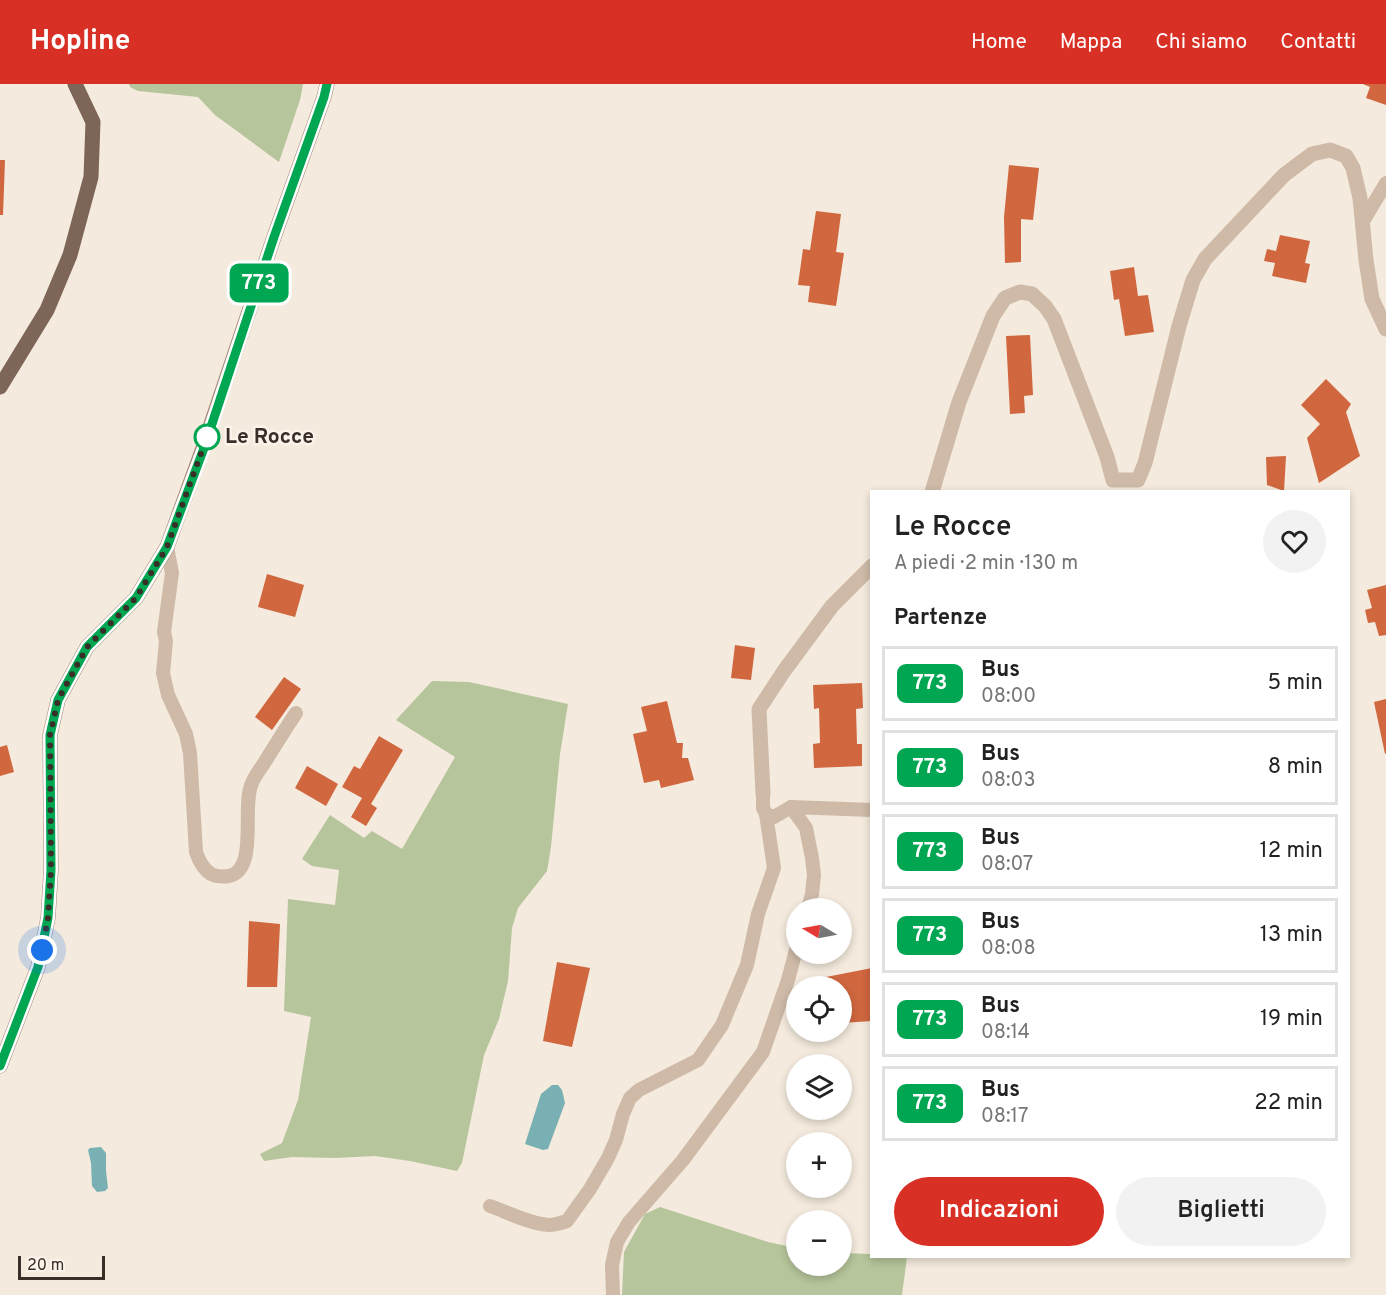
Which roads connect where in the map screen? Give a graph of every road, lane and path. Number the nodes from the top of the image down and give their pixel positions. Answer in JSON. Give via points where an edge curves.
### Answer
{"nodes":[{"id":1,"x":75,"y":84,"type":"edge"},
{"id":2,"x":327,"y":84,"type":"edge"},
{"id":3,"x":1386,"y":183,"type":"edge"},
{"id":4,"x":1362,"y":223,"type":"junction"},
{"id":5,"x":1386,"y":329,"type":"edge"},
{"id":6,"x":0,"y":387,"type":"edge"},
{"id":7,"x":933,"y":490,"type":"edge"},
{"id":8,"x":167,"y":547,"type":"junction"},
{"id":9,"x":870,"y":568,"type":"edge"},
{"id":10,"x":296,"y":713,"type":"dead end"},
{"id":11,"x":763,"y":794,"type":"joint"},
{"id":12,"x":791,"y":807,"type":"junction"},
{"id":13,"x":870,"y":810,"type":"edge"},
{"id":14,"x":766,"y":814,"type":"junction"},
{"id":15,"x":811,"y":898,"type":"edge"},
{"id":16,"x":792,"y":964,"type":"edge"},
{"id":17,"x":0,"y":1066,"type":"edge"},
{"id":18,"x":490,"y":1206,"type":"dead end"},
{"id":19,"x":613,"y":1295,"type":"edge"}],
"edges":[{"from":1,"to":6,"type":"main road","via":[[93,122],[90,177],[70,255],[47,310]]},
{"from":2,"to":8,"type":"main road"},
{"from":3,"to":4,"type":"lane"},
{"from":4,"to":5,"type":"street","via":[[1372,299]]},
{"from":4,"to":7,"type":"street","via":[[1353,168],[1346,156],[1330,150],[1312,154],[1284,175],[1204,259],[1179,326],[1146,463],[1138,480],[1113,480],[1046,306],[1032,294],[1020,292],[1005,298],[977,354]]},
{"from":8,"to":10,"type":"lane","via":[[172,573],[163,673],[190,753],[196,852],[203,868],[210,873],[233,876],[245,864],[251,785]]},
{"from":8,"to":17,"type":"main road","via":[[136,598],[87,647],[58,700],[50,735],[48,918],[38,967]]},
{"from":9,"to":11,"type":"street","via":[[832,606],[759,709]]},
{"from":11,"to":14,"type":"lane"},
{"from":12,"to":13,"type":"lane"},
{"from":12,"to":14,"type":"lane","via":[[774,817]]},
{"from":12,"to":15,"type":"lane","via":[[806,828],[814,875]]},
{"from":14,"to":18,"type":"lane","via":[[774,868],[758,914],[747,965],[722,1025],[698,1060],[630,1098],[608,1158],[567,1221],[547,1225]]},
{"from":16,"to":19,"type":"lane","via":[[763,1052],[617,1242],[612,1265]]}]}
